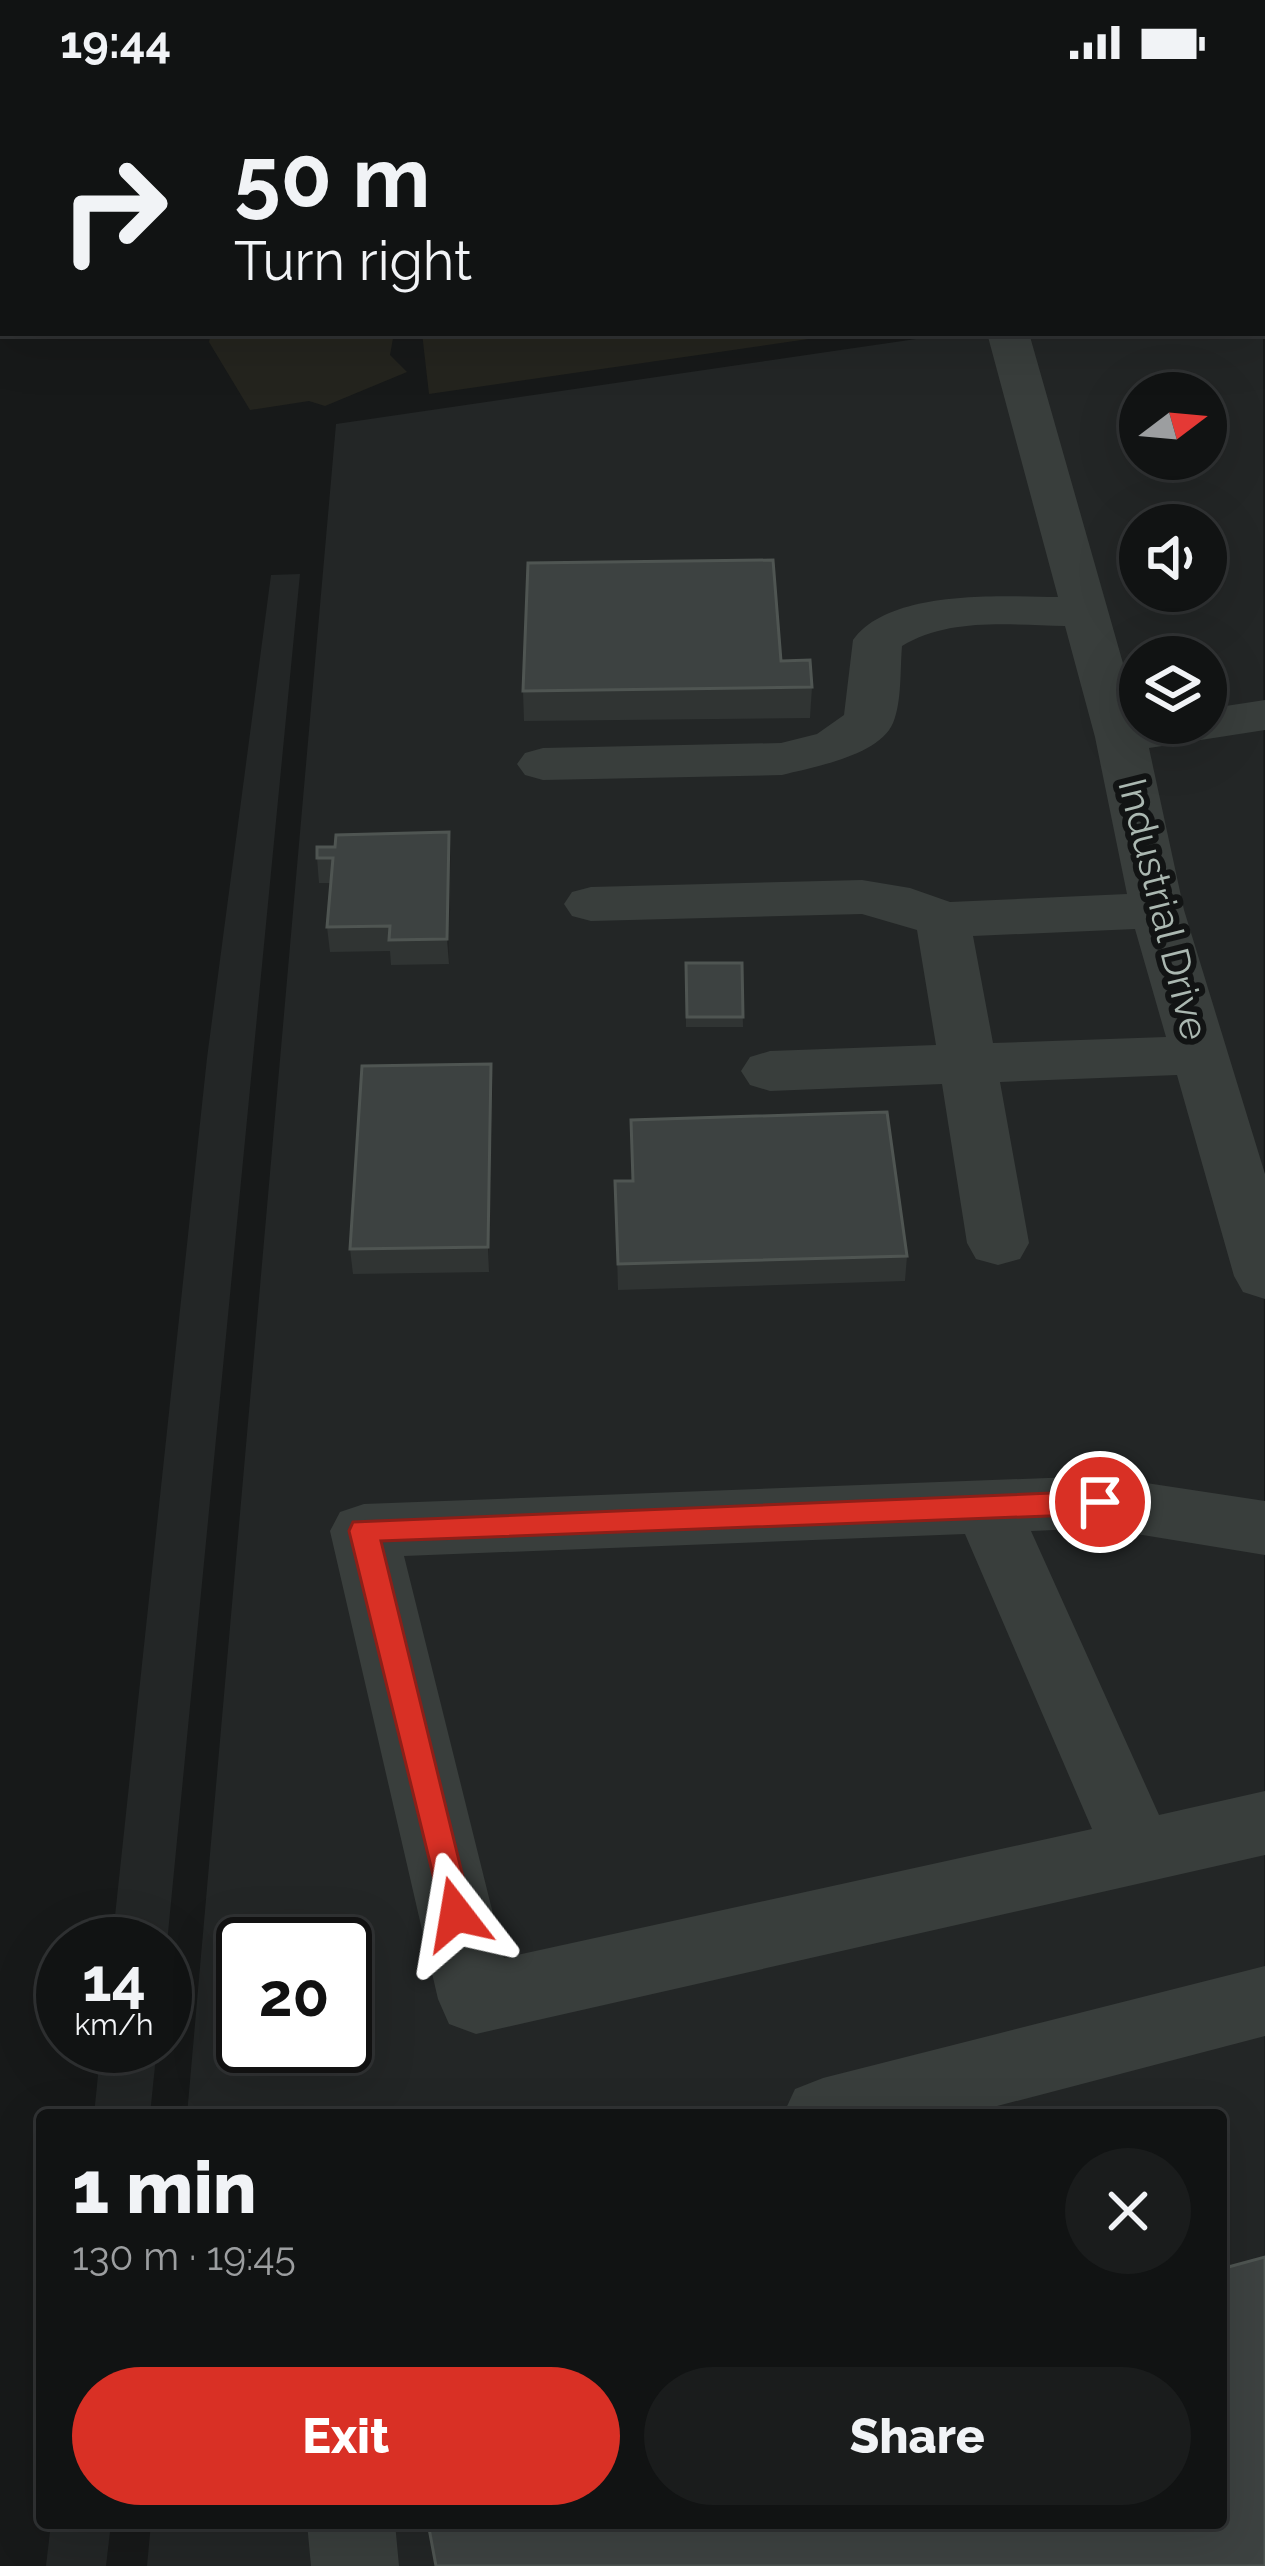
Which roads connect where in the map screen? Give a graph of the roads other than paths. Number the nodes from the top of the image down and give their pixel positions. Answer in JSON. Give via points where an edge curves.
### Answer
{"nodes":[{"id":1,"x":1010,"y":336,"type":"edge"},
{"id":2,"x":1085,"y":611,"type":"junction"},
{"id":3,"x":1265,"y":716,"type":"edge"},
{"id":4,"x":1227,"y":722,"type":"edge"},
{"id":5,"x":1119,"y":730,"type":"edge"},
{"id":6,"x":1122,"y":744,"type":"edge"},
{"id":7,"x":543,"y":764,"type":"dead end"},
{"id":8,"x":591,"y":904,"type":"dead end"},
{"id":9,"x":1157,"y":910,"type":"junction"},
{"id":10,"x":943,"y":920,"type":"junction"},
{"id":11,"x":1202,"y":1055,"type":"junction"},
{"id":12,"x":967,"y":1064,"type":"junction"},
{"id":13,"x":770,"y":1071,"type":"dead end"},
{"id":14,"x":998,"y":1243,"type":"dead end"},
{"id":15,"x":1265,"y":1276,"type":"edge"},
{"id":16,"x":987,"y":1507,"type":"junction"},
{"id":17,"x":1265,"y":1528,"type":"edge"},
{"id":18,"x":1265,"y":1823,"type":"edge"},
{"id":19,"x":1138,"y":1852,"type":"junction"},
{"id":20,"x":1265,"y":2001,"type":"edge"},
{"id":21,"x":846,"y":2109,"type":"edge"},
{"id":22,"x":352,"y":2529,"type":"edge"},
{"id":23,"x":355,"y":2566,"type":"edge"}],
"edges":[{"from":1,"to":2,"type":"street","name":"Industrial Drive"},
{"from":2,"to":5,"type":"street","name":"Industrial Drive"},
{"from":2,"to":7,"type":"street","via":[[930,615],[897,624],[878,640],[869,722],[836,745],[782,759]]},
{"from":3,"to":4,"type":"street"},
{"from":6,"to":9,"type":"street","name":"Industrial Drive"},
{"from":8,"to":10,"type":"street","via":[[862,898]]},
{"from":9,"to":10,"type":"street"},
{"from":9,"to":11,"type":"street","name":"Industrial Drive"},
{"from":10,"to":12,"type":"street"},
{"from":11,"to":12,"type":"street"},
{"from":11,"to":15,"type":"street","name":"Industrial Drive"},
{"from":12,"to":13,"type":"street"},
{"from":12,"to":14,"type":"street"},
{"from":16,"to":17,"type":"street","via":[[1100,1502]]},
{"from":16,"to":19,"type":"street"},
{"from":16,"to":19,"type":"street","via":[[364,1531],[476,1999]]},
{"from":18,"to":19,"type":"street"},
{"from":20,"to":21,"type":"street"},
{"from":22,"to":23,"type":"street"}]}
